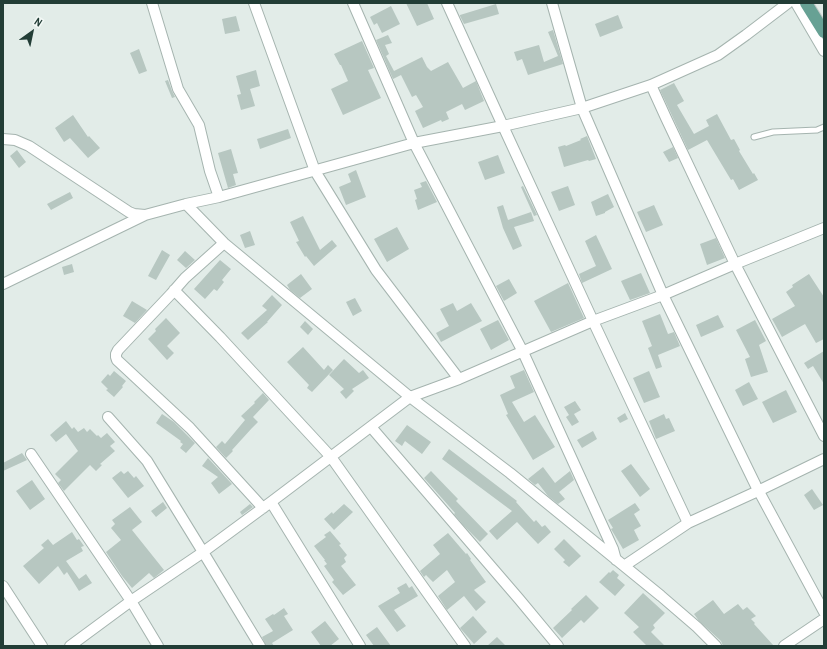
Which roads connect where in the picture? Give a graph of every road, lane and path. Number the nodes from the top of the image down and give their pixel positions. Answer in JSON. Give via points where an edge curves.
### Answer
{"nodes":[{"id":1,"x":152,"y":3,"type":"edge"},
{"id":2,"x":254,"y":3,"type":"edge"},
{"id":3,"x":353,"y":3,"type":"edge"},
{"id":4,"x":447,"y":3,"type":"edge"},
{"id":5,"x":552,"y":3,"type":"edge"},
{"id":6,"x":788,"y":3,"type":"edge"},
{"id":7,"x":796,"y":3,"type":"edge"},
{"id":8,"x":806,"y":3,"type":"edge"},
{"id":9,"x":824,"y":32,"type":"edge"},
{"id":10,"x":824,"y":51,"type":"edge"},
{"id":11,"x":651,"y":85,"type":"junction"},
{"id":12,"x":582,"y":108,"type":"junction"},
{"id":13,"x":503,"y":126,"type":"junction"},
{"id":14,"x":824,"y":127,"type":"edge"},
{"id":15,"x":754,"y":137,"type":"dead end"},
{"id":16,"x":3,"y":139,"type":"edge"},
{"id":17,"x":414,"y":143,"type":"junction"},
{"id":18,"x":315,"y":171,"type":"junction"},
{"id":19,"x":219,"y":197,"type":"junction"},
{"id":20,"x":186,"y":204,"type":"junction"},
{"id":21,"x":145,"y":215,"type":"junction"},
{"id":22,"x":824,"y":228,"type":"edge"},
{"id":23,"x":224,"y":243,"type":"junction"},
{"id":24,"x":735,"y":264,"type":"junction"},
{"id":25,"x":3,"y":284,"type":"edge"},
{"id":26,"x":174,"y":290,"type":"junction"},
{"id":27,"x":663,"y":295,"type":"junction"},
{"id":28,"x":593,"y":321,"type":"junction"},
{"id":29,"x":523,"y":352,"type":"junction"},
{"id":30,"x":459,"y":379,"type":"junction"},
{"id":31,"x":410,"y":397,"type":"junction"},
{"id":32,"x":108,"y":417,"type":"dead end"},
{"id":33,"x":371,"y":427,"type":"junction"},
{"id":34,"x":824,"y":436,"type":"edge"},
{"id":35,"x":31,"y":454,"type":"dead end"},
{"id":36,"x":331,"y":457,"type":"junction"},
{"id":37,"x":824,"y":459,"type":"edge"},
{"id":38,"x":758,"y":491,"type":"junction"},
{"id":39,"x":267,"y":505,"type":"junction"},
{"id":40,"x":688,"y":523,"type":"junction"},
{"id":41,"x":203,"y":552,"type":"junction"},
{"id":42,"x":620,"y":563,"type":"junction"},
{"id":43,"x":3,"y":586,"type":"edge"},
{"id":44,"x":131,"y":601,"type":"junction"},
{"id":45,"x":824,"y":612,"type":"edge"},
{"id":46,"x":824,"y":619,"type":"edge"},
{"id":47,"x":42,"y":646,"type":"edge"},
{"id":48,"x":70,"y":646,"type":"edge"},
{"id":49,"x":158,"y":646,"type":"edge"},
{"id":50,"x":260,"y":646,"type":"edge"},
{"id":51,"x":360,"y":646,"type":"edge"},
{"id":52,"x":465,"y":646,"type":"edge"},
{"id":53,"x":558,"y":646,"type":"edge"},
{"id":54,"x":716,"y":646,"type":"edge"},
{"id":55,"x":784,"y":646,"type":"edge"}],
"edges":[{"from":1,"to":19,"type":"street","via":[[178,88],[199,125]]},
{"from":2,"to":18,"type":"street"},
{"from":3,"to":17,"type":"street"},
{"from":4,"to":13,"type":"street"},
{"from":5,"to":12,"type":"street"},
{"from":6,"to":11,"type":"street","via":[[718,55]]},
{"from":7,"to":10,"type":"street"},
{"from":8,"to":9,"type":"main road"},
{"from":11,"to":12,"type":"street"},
{"from":11,"to":24,"type":"street"},
{"from":12,"to":13,"type":"street"},
{"from":12,"to":27,"type":"street"},
{"from":13,"to":17,"type":"street"},
{"from":13,"to":28,"type":"street"},
{"from":14,"to":15,"type":"lane","via":[[816,130],[773,132]]},
{"from":16,"to":21,"type":"street","via":[[15,140],[29,146],[125,210]]},
{"from":17,"to":18,"type":"street"},
{"from":17,"to":29,"type":"street"},
{"from":18,"to":19,"type":"street"},
{"from":18,"to":30,"type":"street","via":[[376,270]]},
{"from":19,"to":20,"type":"street"},
{"from":20,"to":21,"type":"street"},
{"from":20,"to":23,"type":"street"},
{"from":21,"to":25,"type":"street"},
{"from":22,"to":24,"type":"street"},
{"from":23,"to":26,"type":"street"},
{"from":23,"to":31,"type":"street"},
{"from":24,"to":27,"type":"street"},
{"from":24,"to":34,"type":"street"},
{"from":26,"to":36,"type":"street"},
{"from":26,"to":39,"type":"street","via":[[118,350],[117,360]]},
{"from":27,"to":28,"type":"street"},
{"from":27,"to":38,"type":"street"},
{"from":28,"to":29,"type":"street"},
{"from":28,"to":40,"type":"street"},
{"from":29,"to":30,"type":"street"},
{"from":29,"to":42,"type":"street"},
{"from":30,"to":31,"type":"street"},
{"from":31,"to":33,"type":"street"},
{"from":31,"to":42,"type":"street","via":[[510,473]]},
{"from":32,"to":41,"type":"street","via":[[147,461]]},
{"from":33,"to":36,"type":"street"},
{"from":33,"to":53,"type":"street"},
{"from":35,"to":44,"type":"street"},
{"from":36,"to":39,"type":"street"},
{"from":36,"to":52,"type":"street"},
{"from":37,"to":38,"type":"street"},
{"from":38,"to":40,"type":"street"},
{"from":38,"to":45,"type":"street"},
{"from":39,"to":41,"type":"street"},
{"from":39,"to":51,"type":"street"},
{"from":40,"to":42,"type":"street"},
{"from":41,"to":44,"type":"street"},
{"from":41,"to":50,"type":"street"},
{"from":42,"to":54,"type":"street"},
{"from":43,"to":47,"type":"street"},
{"from":44,"to":48,"type":"street"},
{"from":44,"to":49,"type":"street"},
{"from":46,"to":55,"type":"street"}]}
